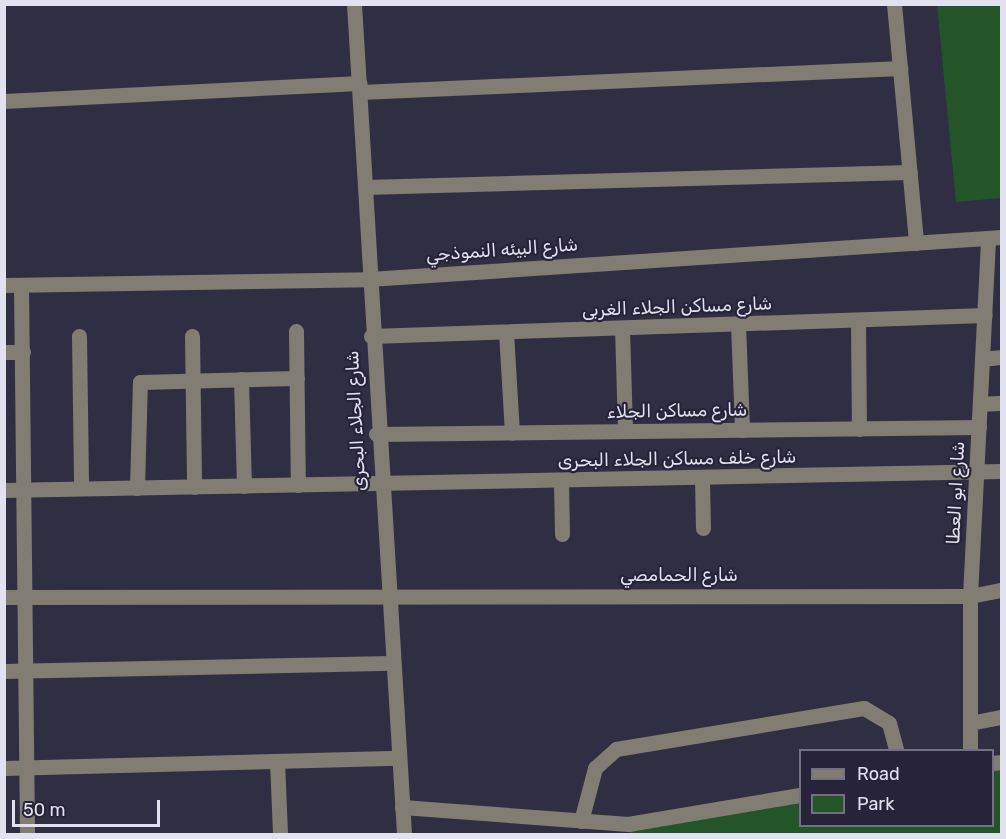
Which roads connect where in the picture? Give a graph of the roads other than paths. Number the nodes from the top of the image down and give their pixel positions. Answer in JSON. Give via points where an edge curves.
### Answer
{"nodes":[{"id":1,"x":354,"y":4,"type":"edge"},
{"id":2,"x":894,"y":4,"type":"edge"},
{"id":3,"x":900,"y":68,"type":"junction"},
{"id":4,"x":360,"y":88,"type":"junction"},
{"id":5,"x":4,"y":101,"type":"edge"},
{"id":6,"x":910,"y":172,"type":"junction"},
{"id":7,"x":365,"y":188,"type":"junction"},
{"id":8,"x":995,"y":238,"type":"edge"},
{"id":9,"x":916,"y":243,"type":"junction"},
{"id":10,"x":369,"y":279,"type":"junction"},
{"id":11,"x":4,"y":285,"type":"edge"},
{"id":12,"x":21,"y":285,"type":"junction"},
{"id":13,"x":1002,"y":299,"type":"edge"},
{"id":14,"x":985,"y":308,"type":"junction"},
{"id":15,"x":858,"y":320,"type":"junction"},
{"id":16,"x":738,"y":324,"type":"junction"},
{"id":17,"x":622,"y":328,"type":"junction"},
{"id":18,"x":296,"y":331,"type":"dead end"},
{"id":19,"x":506,"y":332,"type":"junction"},
{"id":20,"x":79,"y":336,"type":"dead end"},
{"id":21,"x":192,"y":336,"type":"dead end"},
{"id":22,"x":371,"y":336,"type":"junction"},
{"id":23,"x":4,"y":352,"type":"edge"},
{"id":24,"x":23,"y":352,"type":"junction"},
{"id":25,"x":1002,"y":357,"type":"edge"},
{"id":26,"x":982,"y":359,"type":"junction"},
{"id":27,"x":297,"y":378,"type":"junction"},
{"id":28,"x":241,"y":379,"type":"junction"},
{"id":29,"x":192,"y":380,"type":"junction"},
{"id":30,"x":1002,"y":403,"type":"edge"},
{"id":31,"x":980,"y":404,"type":"junction"},
{"id":32,"x":979,"y":427,"type":"junction"},
{"id":33,"x":858,"y":429,"type":"junction"},
{"id":34,"x":742,"y":430,"type":"junction"},
{"id":35,"x":626,"y":431,"type":"junction"},
{"id":36,"x":512,"y":432,"type":"junction"},
{"id":37,"x":376,"y":434,"type":"junction"},
{"id":38,"x":1002,"y":471,"type":"edge"},
{"id":39,"x":976,"y":474,"type":"junction"},
{"id":40,"x":702,"y":478,"type":"junction"},
{"id":41,"x":561,"y":481,"type":"junction"},
{"id":42,"x":379,"y":483,"type":"junction"},
{"id":43,"x":298,"y":485,"type":"junction"},
{"id":44,"x":244,"y":486,"type":"junction"},
{"id":45,"x":194,"y":487,"type":"junction"},
{"id":46,"x":81,"y":488,"type":"junction"},
{"id":47,"x":137,"y":488,"type":"junction"},
{"id":48,"x":26,"y":489,"type":"junction"},
{"id":49,"x":4,"y":490,"type":"edge"},
{"id":50,"x":703,"y":528,"type":"dead end"},
{"id":51,"x":562,"y":534,"type":"dead end"},
{"id":52,"x":1002,"y":590,"type":"edge"},
{"id":53,"x":388,"y":592,"type":"junction"},
{"id":54,"x":970,"y":596,"type":"junction"},
{"id":55,"x":4,"y":597,"type":"edge"},
{"id":56,"x":27,"y":597,"type":"junction"},
{"id":57,"x":392,"y":663,"type":"junction"},
{"id":58,"x":4,"y":671,"type":"edge"},
{"id":59,"x":27,"y":671,"type":"junction"},
{"id":60,"x":1002,"y":717,"type":"edge"},
{"id":61,"x":970,"y":723,"type":"junction"},
{"id":62,"x":896,"y":749,"type":"edge"},
{"id":63,"x":970,"y":749,"type":"edge"},
{"id":64,"x":399,"y":758,"type":"junction"},
{"id":65,"x":277,"y":761,"type":"junction"},
{"id":66,"x":4,"y":768,"type":"edge"},
{"id":67,"x":26,"y":768,"type":"junction"},
{"id":68,"x":799,"y":795,"type":"edge"},
{"id":69,"x":402,"y":807,"type":"junction"},
{"id":70,"x":581,"y":820,"type":"junction"},
{"id":71,"x":628,"y":829,"type":"edge"},
{"id":72,"x":27,"y":834,"type":"edge"},
{"id":73,"x":280,"y":834,"type":"edge"},
{"id":74,"x":404,"y":834,"type":"edge"}],
"edges":[{"from":1,"to":4,"type":"street","name":"شارع الجلاء البحرى"},
{"from":2,"to":3,"type":"street"},
{"from":3,"to":4,"type":"street"},
{"from":3,"to":6,"type":"street"},
{"from":4,"to":5,"type":"street"},
{"from":4,"to":7,"type":"street","name":"شارع الجلاء البحرى"},
{"from":6,"to":7,"type":"street"},
{"from":6,"to":9,"type":"street"},
{"from":7,"to":10,"type":"street","name":"شارع الجلاء البحرى"},
{"from":8,"to":9,"type":"street","name":"شارع البيئه النموذجي"},
{"from":8,"to":14,"type":"street","name":"شارع ابو العطا"},
{"from":9,"to":10,"type":"street","name":"شارع البيئه النموذجي"},
{"from":10,"to":12,"type":"street","name":"شارع البيئه النموذجي"},
{"from":10,"to":22,"type":"street","name":"شارع الجلاء البحرى"},
{"from":11,"to":12,"type":"street","name":"شارع البيئه النموذجي"},
{"from":12,"to":24,"type":"street"},
{"from":13,"to":14,"type":"street","name":"شارع مساكن الجلاء الغربى"},
{"from":14,"to":15,"type":"street","name":"شارع مساكن الجلاء الغربى"},
{"from":14,"to":26,"type":"street","name":"شارع ابو العطا"},
{"from":15,"to":16,"type":"street","name":"شارع مساكن الجلاء الغربى"},
{"from":15,"to":33,"type":"street"},
{"from":16,"to":17,"type":"street","name":"شارع مساكن الجلاء الغربى"},
{"from":16,"to":34,"type":"street"},
{"from":17,"to":19,"type":"street","name":"شارع مساكن الجلاء الغربى"},
{"from":17,"to":35,"type":"street"},
{"from":18,"to":27,"type":"street"},
{"from":19,"to":22,"type":"street","name":"شارع مساكن الجلاء الغربى"},
{"from":19,"to":36,"type":"street"},
{"from":20,"to":46,"type":"street"},
{"from":21,"to":29,"type":"street"},
{"from":22,"to":37,"type":"street","name":"شارع الجلاء البحرى"},
{"from":23,"to":24,"type":"street"},
{"from":24,"to":48,"type":"street"},
{"from":25,"to":26,"type":"street"},
{"from":26,"to":31,"type":"street","name":"شارع ابو العطا"},
{"from":27,"to":28,"type":"street"},
{"from":27,"to":43,"type":"street"},
{"from":28,"to":29,"type":"street"},
{"from":28,"to":44,"type":"street"},
{"from":29,"to":45,"type":"street"},
{"from":29,"to":47,"type":"street","via":[[143,381],[136,386]]},
{"from":30,"to":31,"type":"street"},
{"from":31,"to":32,"type":"street","name":"شارع ابو العطا"},
{"from":32,"to":33,"type":"street","name":"شارع مساكن الجلاء"},
{"from":32,"to":39,"type":"street","name":"شارع ابو العطا"},
{"from":33,"to":34,"type":"street","name":"شارع مساكن الجلاء"},
{"from":34,"to":35,"type":"street","name":"شارع مساكن الجلاء"},
{"from":35,"to":36,"type":"street","name":"شارع مساكن الجلاء"},
{"from":36,"to":37,"type":"street","name":"شارع مساكن الجلاء"},
{"from":37,"to":42,"type":"street","name":"شارع الجلاء البحرى"},
{"from":38,"to":39,"type":"street","name":"شارع خلف مساكن الجلاء البحرى"},
{"from":39,"to":40,"type":"street","name":"شارع خلف مساكن الجلاء البحرى"},
{"from":39,"to":54,"type":"street","name":"شارع ابو العطا"},
{"from":40,"to":41,"type":"street","name":"شارع خلف مساكن الجلاء البحرى"},
{"from":40,"to":50,"type":"street"},
{"from":41,"to":42,"type":"street","name":"شارع خلف مساكن الجلاء البحرى"},
{"from":41,"to":51,"type":"street"},
{"from":42,"to":43,"type":"street","name":"شارع خلف مساكن الجلاء البحرى"},
{"from":42,"to":53,"type":"street","name":"شارع الجلاء البحرى"},
{"from":43,"to":44,"type":"street","name":"شارع خلف مساكن الجلاء البحرى"},
{"from":44,"to":45,"type":"street","name":"شارع خلف مساكن الجلاء البحرى"},
{"from":45,"to":47,"type":"street","name":"شارع خلف مساكن الجلاء البحرى"},
{"from":46,"to":47,"type":"street","name":"شارع خلف مساكن الجلاء البحرى"},
{"from":46,"to":48,"type":"street","name":"شارع خلف مساكن الجلاء البحرى"},
{"from":48,"to":49,"type":"street","name":"شارع خلف مساكن الجلاء البحرى"},
{"from":48,"to":56,"type":"street"},
{"from":52,"to":54,"type":"street","name":"شارع الحمامصي"},
{"from":53,"to":54,"type":"street","name":"شارع الحمامصي"},
{"from":53,"to":56,"type":"street","name":"شارع الحمامصي"},
{"from":53,"to":57,"type":"street","name":"شارع الجلاء البحرى"},
{"from":54,"to":61,"type":"street","name":"شارع ابو العطا"},
{"from":55,"to":56,"type":"street","name":"شارع الحمامصي"},
{"from":56,"to":59,"type":"street"},
{"from":57,"to":59,"type":"street"},
{"from":57,"to":64,"type":"street","name":"شارع الجلاء البحرى"},
{"from":58,"to":59,"type":"street"},
{"from":59,"to":67,"type":"street"},
{"from":60,"to":61,"type":"street"},
{"from":61,"to":63,"type":"street","name":"شارع ابو العطا"},
{"from":62,"to":70,"type":"street","via":[[890,723],[864,708],[616,749],[595,768]]},
{"from":64,"to":65,"type":"street"},
{"from":64,"to":69,"type":"street","name":"شارع الجلاء البحرى"},
{"from":65,"to":67,"type":"street"},
{"from":65,"to":73,"type":"street"},
{"from":66,"to":67,"type":"street"},
{"from":67,"to":72,"type":"street"},
{"from":68,"to":71,"type":"street"},
{"from":69,"to":70,"type":"street"},
{"from":69,"to":74,"type":"street","name":"شارع الجلاء البحرى"},
{"from":70,"to":71,"type":"street"}]}
